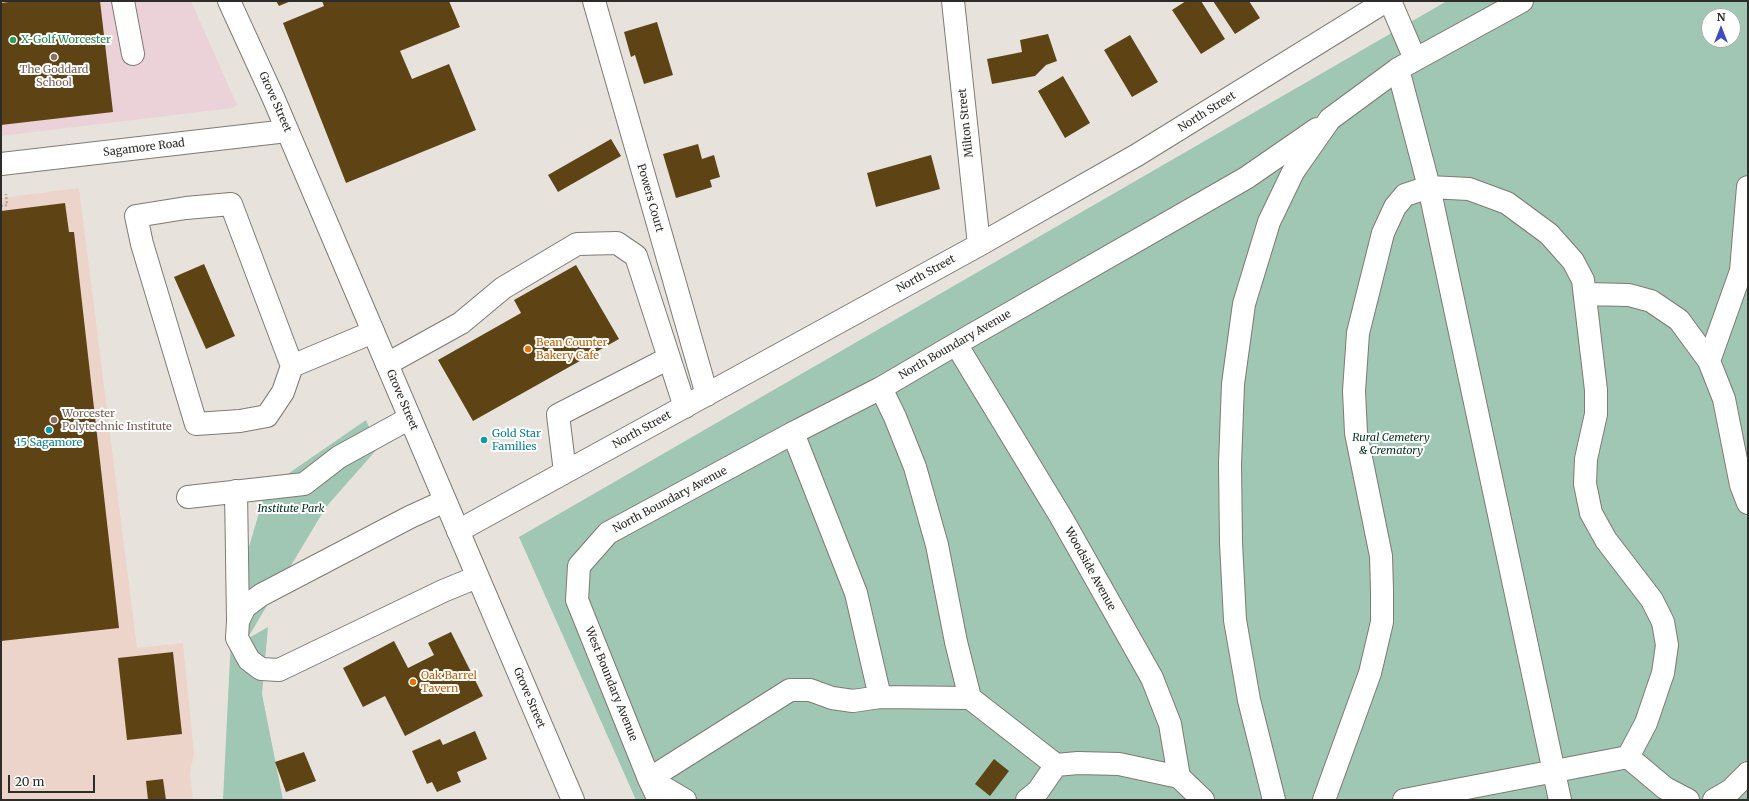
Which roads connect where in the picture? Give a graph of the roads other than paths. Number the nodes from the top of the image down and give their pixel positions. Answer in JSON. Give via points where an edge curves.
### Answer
{"nodes":[{"id":1,"x":123,"y":1,"type":"edge"},
{"id":2,"x":229,"y":1,"type":"edge"},
{"id":3,"x":594,"y":1,"type":"edge"},
{"id":4,"x":952,"y":1,"type":"edge"},
{"id":5,"x":1386,"y":1,"type":"edge"},
{"id":6,"x":1390,"y":1,"type":"edge"},
{"id":7,"x":1522,"y":1,"type":"edge"},
{"id":8,"x":133,"y":54,"type":"dead end"},
{"id":9,"x":1406,"y":64,"type":"junction"},
{"id":10,"x":1330,"y":120,"type":"junction"},
{"id":11,"x":287,"y":131,"type":"junction"},
{"id":12,"x":1,"y":164,"type":"edge"},
{"id":13,"x":1429,"y":187,"type":"junction"},
{"id":14,"x":1748,"y":187,"type":"edge"},
{"id":15,"x":979,"y":245,"type":"junction"},
{"id":16,"x":1585,"y":294,"type":"junction"},
{"id":17,"x":373,"y":332,"type":"junction"},
{"id":18,"x":956,"y":344,"type":"junction"},
{"id":19,"x":670,"y":358,"type":"junction"},
{"id":20,"x":1709,"y":361,"type":"junction"},
{"id":21,"x":387,"y":364,"type":"junction"},
{"id":22,"x":292,"y":366,"type":"junction"},
{"id":23,"x":881,"y":388,"type":"junction"},
{"id":24,"x":707,"y":395,"type":"junction"},
{"id":25,"x":684,"y":407,"type":"junction"},
{"id":26,"x":410,"y":418,"type":"junction"},
{"id":27,"x":793,"y":433,"type":"junction"},
{"id":28,"x":565,"y":472,"type":"junction"},
{"id":29,"x":236,"y":491,"type":"junction"},
{"id":30,"x":188,"y":497,"type":"dead end"},
{"id":31,"x":445,"y":501,"type":"junction"},
{"id":32,"x":1748,"y":503,"type":"edge"},
{"id":33,"x":458,"y":531,"type":"junction"},
{"id":34,"x":579,"y":566,"type":"joint"},
{"id":35,"x":477,"y":577,"type":"junction"},
{"id":36,"x":238,"y":621,"type":"junction"},
{"id":37,"x":880,"y":698,"type":"junction"},
{"id":38,"x":970,"y":698,"type":"junction"},
{"id":39,"x":1628,"y":757,"type":"junction"},
{"id":40,"x":1056,"y":765,"type":"junction"},
{"id":41,"x":1553,"y":772,"type":"junction"},
{"id":42,"x":1748,"y":773,"type":"edge"},
{"id":43,"x":1179,"y":777,"type":"junction"},
{"id":44,"x":649,"y":779,"type":"junction"},
{"id":45,"x":573,"y":800,"type":"edge"},
{"id":46,"x":659,"y":800,"type":"edge"},
{"id":47,"x":685,"y":800,"type":"edge"},
{"id":48,"x":1027,"y":800,"type":"edge"},
{"id":49,"x":1203,"y":800,"type":"edge"},
{"id":50,"x":1274,"y":800,"type":"edge"},
{"id":51,"x":1324,"y":800,"type":"edge"},
{"id":52,"x":1404,"y":800,"type":"edge"},
{"id":53,"x":1560,"y":800,"type":"edge"},
{"id":54,"x":1688,"y":800,"type":"edge"},
{"id":55,"x":1714,"y":800,"type":"edge"}],
"edges":[{"from":1,"to":8,"type":"street"},
{"from":2,"to":11,"type":"street","name":"Grove Street"},
{"from":3,"to":24,"type":"street","name":"Powers Court"},
{"from":4,"to":15,"type":"street","name":"Milton Street","via":[[960,55]]},
{"from":5,"to":15,"type":"street","name":"North Street","via":[[1137,155]]},
{"from":6,"to":9,"type":"street"},
{"from":7,"to":9,"type":"street"},
{"from":9,"to":10,"type":"street","name":"North Boundary Avenue"},
{"from":9,"to":13,"type":"street"},
{"from":10,"to":18,"type":"street","name":"North Boundary Avenue","via":[[1246,178]]},
{"from":10,"to":50,"type":"street","via":[[1293,172],[1269,222],[1244,304],[1233,384],[1230,464],[1235,620],[1249,700]]},
{"from":11,"to":12,"type":"street","name":"Sagamore Road"},
{"from":11,"to":17,"type":"street","name":"Grove Street"},
{"from":13,"to":16,"type":"street","via":[[1470,189],[1508,204],[1549,234],[1573,261],[1583,280]]},
{"from":13,"to":41,"type":"street"},
{"from":13,"to":51,"type":"street","via":[[1405,195],[1395,207],[1383,233],[1358,333],[1354,391],[1356,433],[1380,556],[1382,622],[1370,673]]},
{"from":14,"to":20,"type":"street","via":[[1741,271]]},
{"from":15,"to":24,"type":"street","name":"North Street"},
{"from":16,"to":20,"type":"street","via":[[1629,295],[1651,300],[1679,320]]},
{"from":16,"to":39,"type":"street","via":[[1596,390],[1596,414],[1586,459],[1585,484],[1591,514],[1606,540],[1652,600],[1663,622],[1667,645],[1664,673],[1646,723]]},
{"from":17,"to":21,"type":"street","name":"Grove Street"},
{"from":17,"to":22,"type":"street"},
{"from":18,"to":23,"type":"street","name":"North Boundary Avenue"},
{"from":18,"to":43,"type":"street","name":"Woodside Avenue","via":[[1061,517],[1152,678],[1170,724]]},
{"from":19,"to":21,"type":"street","via":[[636,256],[618,243],[611,243],[577,244],[503,288],[461,323]]},
{"from":19,"to":25,"type":"street"},
{"from":19,"to":28,"type":"street","via":[[558,414]]},
{"from":20,"to":32,"type":"street","via":[[1724,399],[1741,484]]},
{"from":21,"to":26,"type":"street","name":"Grove Street"},
{"from":22,"to":22,"type":"street","via":[[283,392],[267,416],[196,424],[136,216],[231,204]]},
{"from":23,"to":27,"type":"street","name":"North Boundary Avenue"},
{"from":23,"to":38,"type":"street","via":[[916,467],[937,545]]},
{"from":24,"to":25,"type":"street","name":"North Street"},
{"from":25,"to":28,"type":"street","name":"North Street"},
{"from":26,"to":29,"type":"street","via":[[339,457],[304,484]]},
{"from":26,"to":31,"type":"street","name":"Grove Street"},
{"from":27,"to":34,"type":"street","name":"North Boundary Avenue","via":[[608,533]]},
{"from":27,"to":37,"type":"street","via":[[856,593]]},
{"from":28,"to":33,"type":"street","name":"North Street"},
{"from":29,"to":30,"type":"street"},
{"from":29,"to":36,"type":"street"},
{"from":31,"to":33,"type":"street","name":"Grove Street"},
{"from":31,"to":36,"type":"street","via":[[261,595],[245,607]]},
{"from":33,"to":35,"type":"street","name":"Grove Street"},
{"from":34,"to":44,"type":"street","name":"West Boundary Avenue","via":[[577,600]]},
{"from":35,"to":36,"type":"street","via":[[442,591],[279,670],[261,670],[249,660],[237,638]]},
{"from":35,"to":45,"type":"street","name":"Grove Street"},
{"from":37,"to":38,"type":"street"},
{"from":37,"to":44,"type":"street","via":[[853,701],[832,698],[810,690],[790,690]]},
{"from":38,"to":40,"type":"street"},
{"from":39,"to":41,"type":"street"},
{"from":39,"to":54,"type":"street","via":[[1664,788]]},
{"from":40,"to":43,"type":"street","via":[[1120,764]]},
{"from":40,"to":48,"type":"street","via":[[1038,791]]},
{"from":41,"to":52,"type":"street"},
{"from":41,"to":53,"type":"street"},
{"from":42,"to":55,"type":"street","via":[[1731,790]]},
{"from":43,"to":49,"type":"street"},
{"from":44,"to":46,"type":"street","name":"West Boundary Avenue"},
{"from":44,"to":47,"type":"street"}]}
